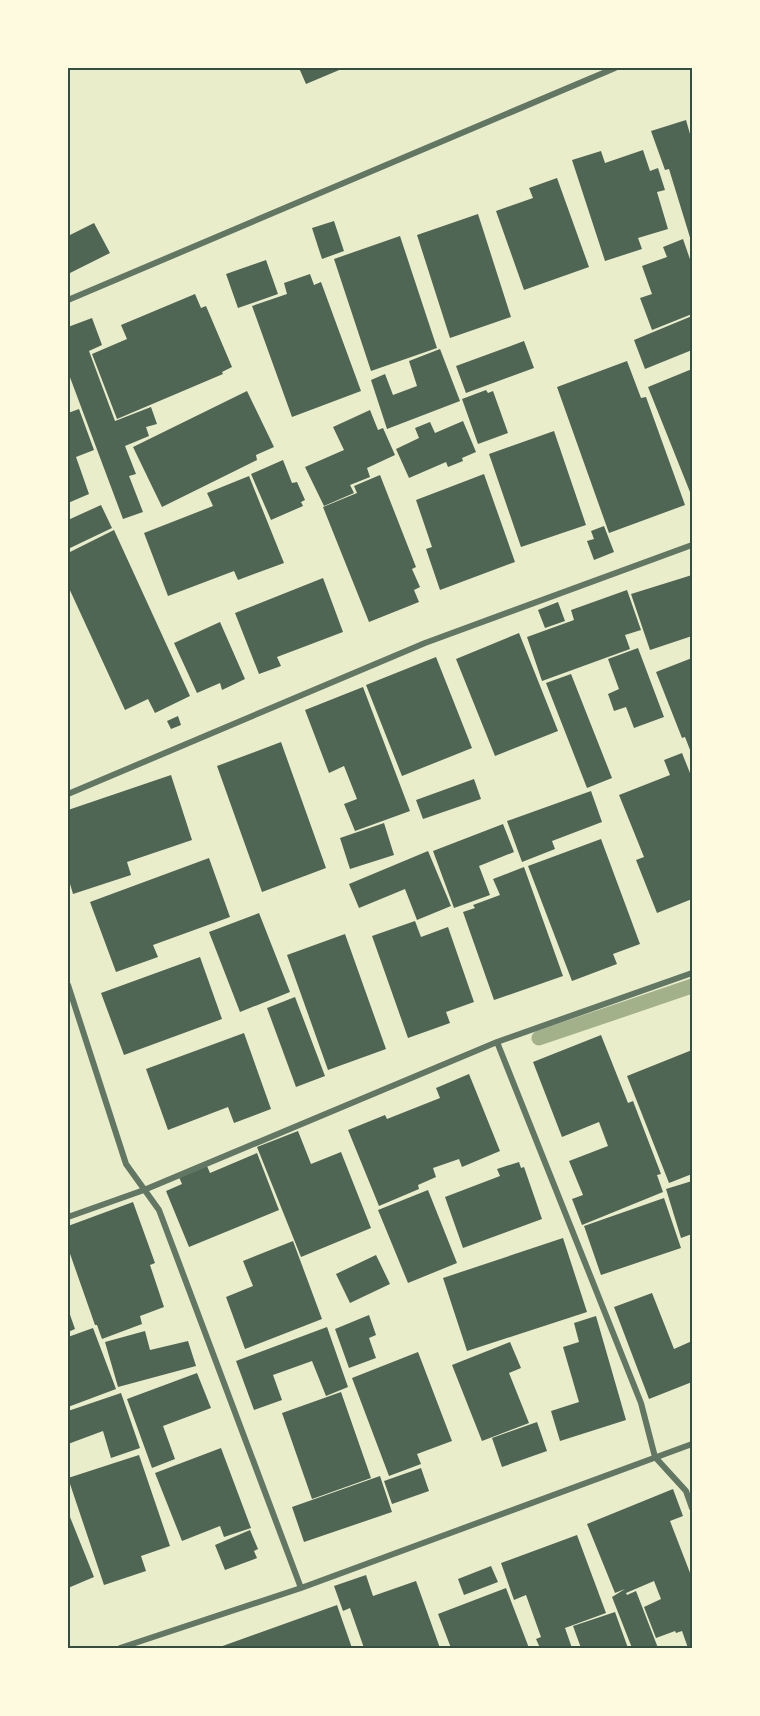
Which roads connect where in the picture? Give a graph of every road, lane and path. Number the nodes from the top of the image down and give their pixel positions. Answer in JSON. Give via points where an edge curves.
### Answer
{"nodes":[{"id":1,"x":615,"y":68,"type":"edge"},
{"id":2,"x":68,"y":300,"type":"edge"},
{"id":3,"x":693,"y":545,"type":"edge"},
{"id":4,"x":68,"y":794,"type":"edge"},
{"id":5,"x":693,"y":973,"type":"edge"},
{"id":6,"x":68,"y":985,"type":"edge"},
{"id":7,"x":497,"y":1042,"type":"junction"},
{"id":8,"x":144,"y":1190,"type":"junction"},
{"id":9,"x":68,"y":1217,"type":"edge"},
{"id":10,"x":693,"y":1444,"type":"edge"},
{"id":11,"x":655,"y":1457,"type":"junction"},
{"id":12,"x":693,"y":1508,"type":"edge"},
{"id":13,"x":301,"y":1588,"type":"junction"},
{"id":14,"x":120,"y":1648,"type":"edge"}],
"edges":[{"from":1,"to":2,"type":"street"},
{"from":3,"to":4,"type":"street","via":[[425,643]]},
{"from":5,"to":7,"type":"street"},
{"from":6,"to":8,"type":"street","via":[[126,1164]]},
{"from":7,"to":8,"type":"street"},
{"from":7,"to":11,"type":"street","via":[[641,1403]]},
{"from":8,"to":9,"type":"street"},
{"from":8,"to":13,"type":"street","via":[[159,1210]]},
{"from":10,"to":11,"type":"street"},
{"from":11,"to":12,"type":"street","via":[[686,1491]]},
{"from":11,"to":13,"type":"street"},
{"from":13,"to":14,"type":"street"}]}
